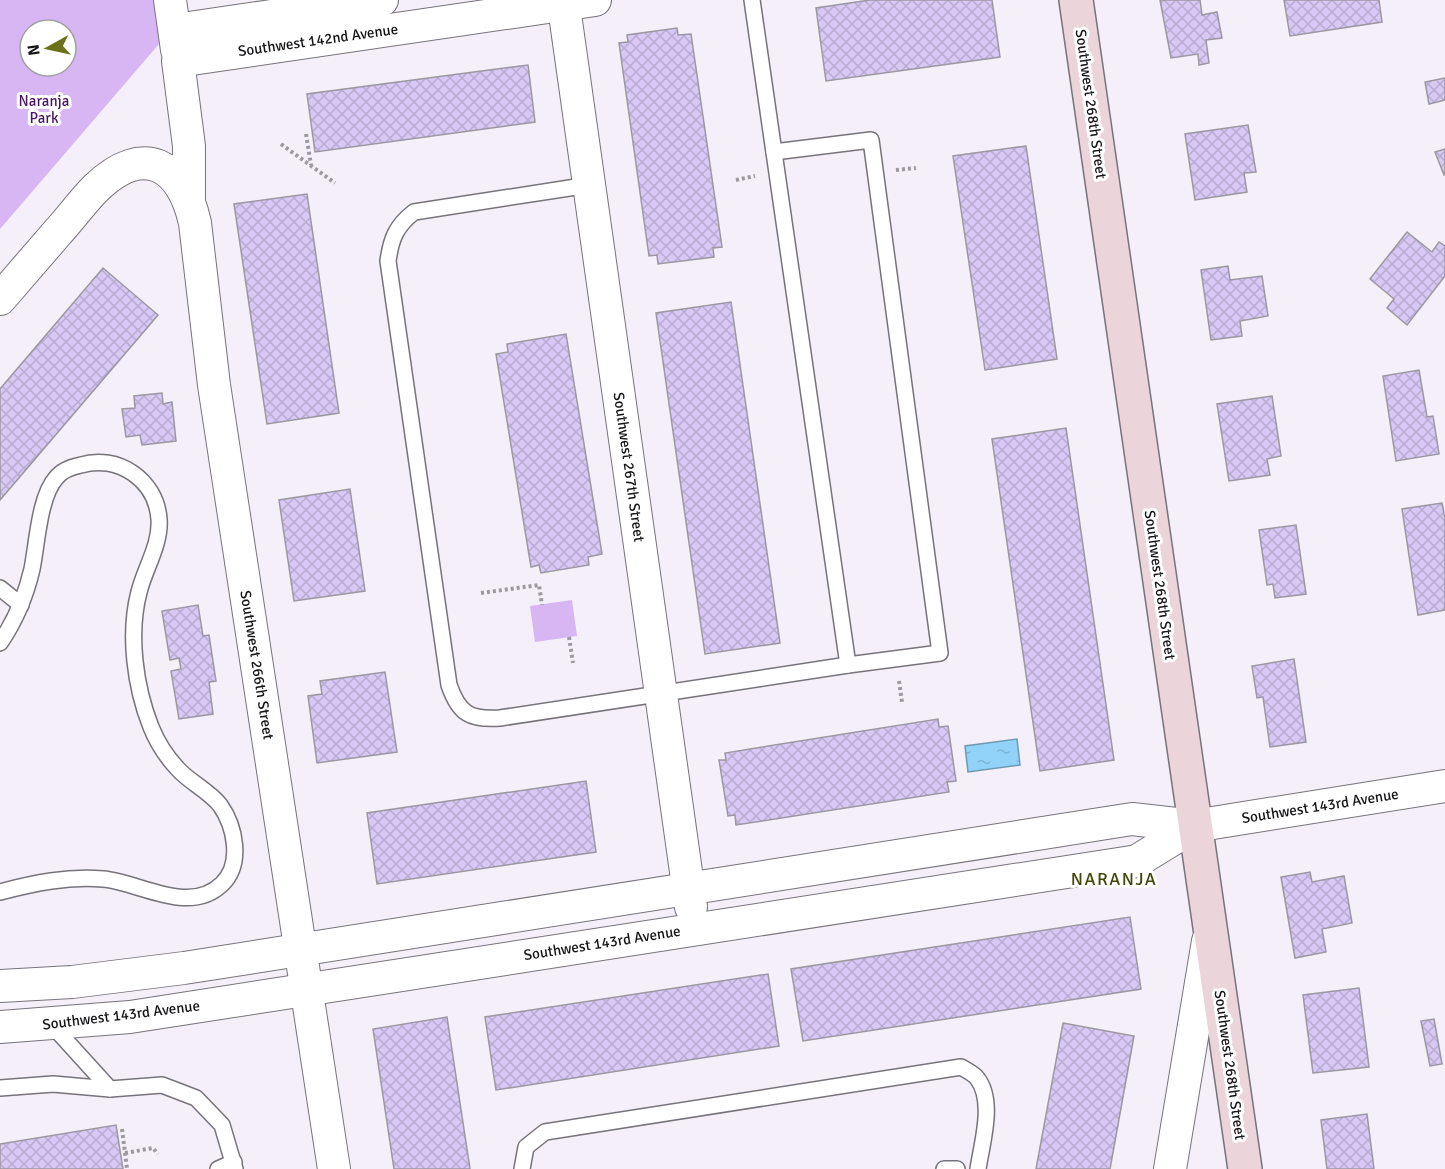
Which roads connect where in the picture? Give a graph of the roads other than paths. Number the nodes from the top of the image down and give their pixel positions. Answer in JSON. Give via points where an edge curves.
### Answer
{"nodes":[{"id":1,"x":170,"y":0,"type":"edge"},
{"id":2,"x":382,"y":0,"type":"edge"},
{"id":3,"x":595,"y":0,"type":"edge"},
{"id":4,"x":752,"y":0,"type":"edge"},
{"id":5,"x":1076,"y":0,"type":"edge"},
{"id":6,"x":563,"y":3,"type":"edge"},
{"id":7,"x":176,"y":46,"type":"junction"},
{"id":8,"x":774,"y":152,"type":"junction"},
{"id":9,"x":589,"y":185,"type":"junction"},
{"id":10,"x":189,"y":199,"type":"junction"},
{"id":11,"x":0,"y":299,"type":"edge"},
{"id":12,"x":0,"y":588,"type":"edge"},
{"id":13,"x":21,"y":605,"type":"junction"},
{"id":14,"x":0,"y":643,"type":"edge"},
{"id":15,"x":848,"y":665,"type":"junction"},
{"id":16,"x":660,"y":694,"type":"junction"},
{"id":17,"x":1445,"y":786,"type":"edge"},
{"id":18,"x":1194,"y":826,"type":"junction"},
{"id":19,"x":688,"y":888,"type":"junction"},
{"id":20,"x":0,"y":892,"type":"edge"},
{"id":21,"x":693,"y":929,"type":"junction"},
{"id":22,"x":1210,"y":931,"type":"junction"},
{"id":23,"x":301,"y":947,"type":"junction"},
{"id":24,"x":0,"y":986,"type":"edge"},
{"id":25,"x":306,"y":989,"type":"junction"},
{"id":26,"x":51,"y":1024,"type":"junction"},
{"id":27,"x":0,"y":1027,"type":"edge"},
{"id":28,"x":0,"y":1088,"type":"edge"},
{"id":29,"x":110,"y":1089,"type":"junction"},
{"id":30,"x":235,"y":1165,"type":"edge"},
{"id":31,"x":218,"y":1169,"type":"edge"},
{"id":32,"x":334,"y":1169,"type":"edge"},
{"id":33,"x":522,"y":1169,"type":"edge"},
{"id":34,"x":944,"y":1169,"type":"edge"},
{"id":35,"x":957,"y":1169,"type":"edge"},
{"id":36,"x":978,"y":1169,"type":"edge"},
{"id":37,"x":1170,"y":1169,"type":"edge"},
{"id":38,"x":1245,"y":1169,"type":"edge"}],
"edges":[{"from":1,"to":7,"type":"street"},
{"from":2,"to":7,"type":"street","name":"Southwest 142nd Avenue"},
{"from":3,"to":6,"type":"street","name":"Southwest 142nd Avenue"},
{"from":4,"to":8,"type":"lane"},
{"from":5,"to":18,"type":"main road","name":"Southwest 268th Street"},
{"from":6,"to":7,"type":"street","name":"Southwest 142nd Avenue"},
{"from":6,"to":9,"type":"street","name":"Southwest 267th Street"},
{"from":7,"to":10,"type":"street","via":[[189,146]]},
{"from":8,"to":15,"type":"lane"},
{"from":8,"to":15,"type":"lane","via":[[871,140],[940,653]]},
{"from":9,"to":16,"type":"street","name":"Southwest 267th Street"},
{"from":9,"to":16,"type":"lane","via":[[414,212],[399,224],[390,242],[387,261],[449,685],[455,703],[467,714],[483,719]]},
{"from":10,"to":11,"type":"street","name":"Southwest 266th Street","via":[[165,168],[138,164],[116,173],[96,188]]},
{"from":10,"to":23,"type":"street","name":"Southwest 266th Street","via":[[215,397]]},
{"from":12,"to":13,"type":"lane"},
{"from":13,"to":14,"type":"lane"},
{"from":13,"to":20,"type":"lane","via":[[47,496],[55,478],[67,469],[105,461],[123,466],[144,482],[159,520],[135,620],[135,656],[143,706],[163,750],[178,770],[220,805],[232,828],[235,854],[232,869],[221,884],[205,894],[165,895],[135,884],[104,879],[32,883]]},
{"from":15,"to":16,"type":"lane"},
{"from":16,"to":19,"type":"street","name":"Southwest 267th Street"},
{"from":17,"to":18,"type":"street","name":"Southwest 143rd Avenue"},
{"from":18,"to":19,"type":"street","name":"Southwest 143rd Avenue","via":[[1131,819]]},
{"from":18,"to":21,"type":"street","name":"Southwest 143rd Avenue","via":[[1137,861]]},
{"from":18,"to":22,"type":"main road","name":"Southwest 268th Street"},
{"from":19,"to":21,"type":"street","name":"Southwest 267th Street"},
{"from":19,"to":23,"type":"street","name":"Southwest 143rd Avenue"},
{"from":21,"to":25,"type":"street","name":"Southwest 143rd Avenue"},
{"from":22,"to":37,"type":"street"},
{"from":22,"to":38,"type":"main road","name":"Southwest 268th Street"},
{"from":23,"to":24,"type":"street","name":"Southwest 143rd Avenue","via":[[111,978]]},
{"from":23,"to":25,"type":"street","name":"Southwest 266th Street"},
{"from":25,"to":26,"type":"street","name":"Southwest 143rd Avenue","via":[[130,1017]]},
{"from":25,"to":32,"type":"street","name":"Southwest 266th Street"},
{"from":26,"to":27,"type":"street","name":"Southwest 143rd Avenue"},
{"from":26,"to":29,"type":"lane"},
{"from":28,"to":29,"type":"lane","via":[[53,1084]]},
{"from":29,"to":30,"type":"lane","via":[[162,1085],[196,1098],[222,1125]]},
{"from":30,"to":31,"type":"lane"},
{"from":33,"to":36,"type":"lane","via":[[526,1147],[545,1132],[961,1067],[976,1077],[985,1094]]},
{"from":34,"to":35,"type":"lane"}]}
